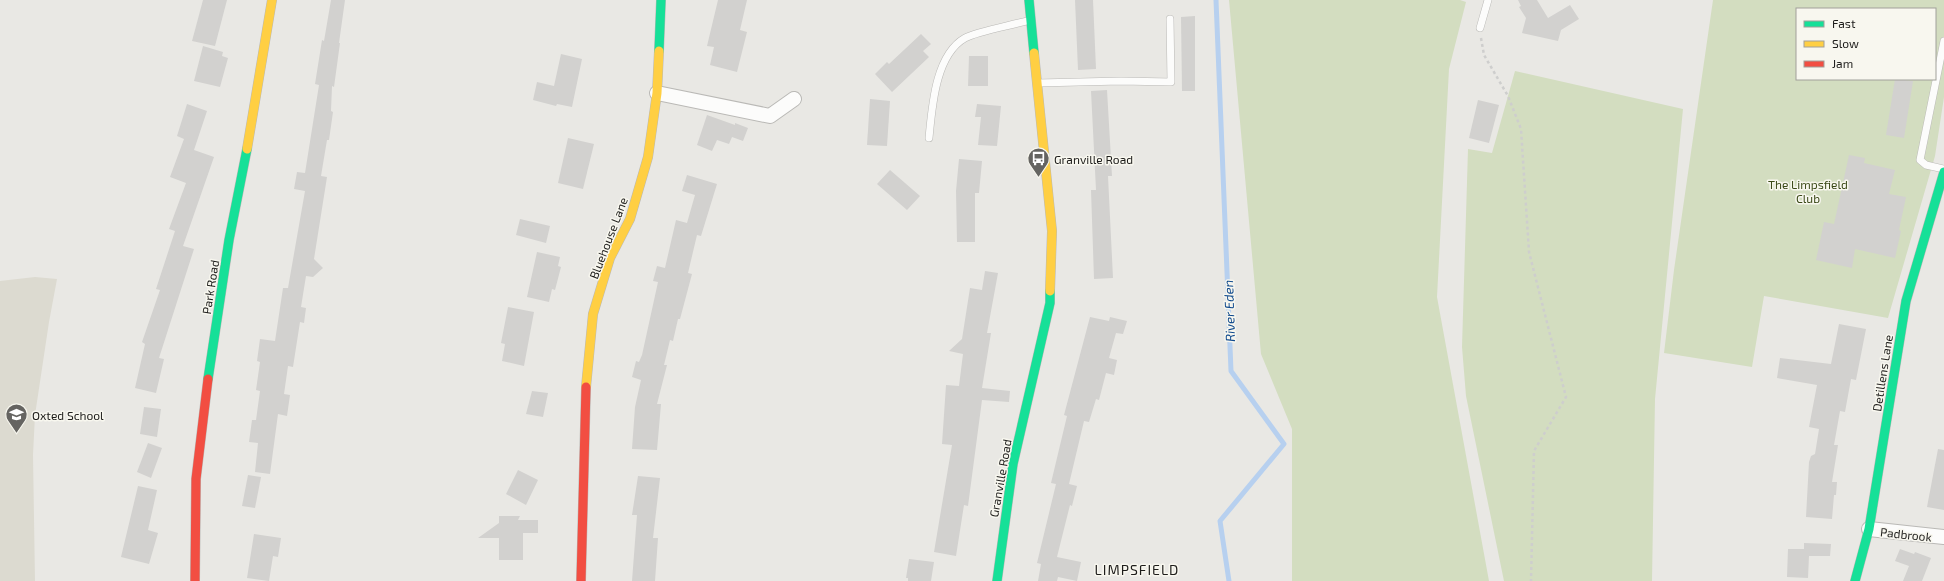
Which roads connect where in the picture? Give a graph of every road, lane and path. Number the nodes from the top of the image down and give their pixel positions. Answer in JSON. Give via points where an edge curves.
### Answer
{"nodes":[{"id":1,"x":272,"y":0,"type":"edge"},
{"id":2,"x":661,"y":0,"type":"edge"},
{"id":3,"x":1029,"y":0,"type":"edge"},
{"id":4,"x":1488,"y":0,"type":"edge"},
{"id":5,"x":1170,"y":19,"type":"dead end"},
{"id":6,"x":1031,"y":20,"type":"junction"},
{"id":7,"x":1480,"y":28,"type":"joint"},
{"id":8,"x":1944,"y":41,"type":"edge"},
{"id":9,"x":1038,"y":83,"type":"junction"},
{"id":10,"x":657,"y":93,"type":"junction"},
{"id":11,"x":794,"y":99,"type":"dead end"},
{"id":12,"x":929,"y":138,"type":"dead end"},
{"id":13,"x":1944,"y":170,"type":"edge"},
{"id":14,"x":1869,"y":529,"type":"junction"},
{"id":15,"x":1944,"y":537,"type":"edge"},
{"id":16,"x":195,"y":581,"type":"edge"},
{"id":17,"x":581,"y":581,"type":"edge"},
{"id":18,"x":997,"y":581,"type":"edge"},
{"id":19,"x":1531,"y":581,"type":"edge"},
{"id":20,"x":1855,"y":581,"type":"edge"}],
"edges":[{"from":1,"to":16,"type":"street","name":"Park Road","via":[[241,187],[229,240],[205,400],[196,479]]},
{"from":2,"to":10,"type":"street","name":"Bluehouse Lane"},
{"from":3,"to":6,"type":"street","name":"Granville Road"},
{"from":4,"to":7,"type":"lane"},
{"from":5,"to":9,"type":"lane","via":[[1171,82],[1122,80]]},
{"from":6,"to":9,"type":"street","name":"Granville Road"},
{"from":6,"to":12,"type":"lane","via":[[966,38],[952,49],[934,94]]},
{"from":7,"to":19,"type":"path","via":[[1484,55],[1508,96],[1521,129],[1529,252],[1566,397],[1534,452]]},
{"from":8,"to":13,"type":"lane","via":[[1920,160],[1926,165]]},
{"from":9,"to":18,"type":"street","name":"Granville Road","via":[[1052,231],[1050,303],[1014,464]]},
{"from":10,"to":11,"type":"street","via":[[770,116]]},
{"from":10,"to":17,"type":"street","name":"Bluehouse Lane","via":[[648,157],[630,219],[610,258],[593,314],[586,390]]},
{"from":13,"to":14,"type":"street","name":"Detillens Lane","via":[[1906,301]]},
{"from":14,"to":15,"type":"street","name":"Padbrook"},
{"from":14,"to":20,"type":"street","name":"Detillens Lane"}]}
